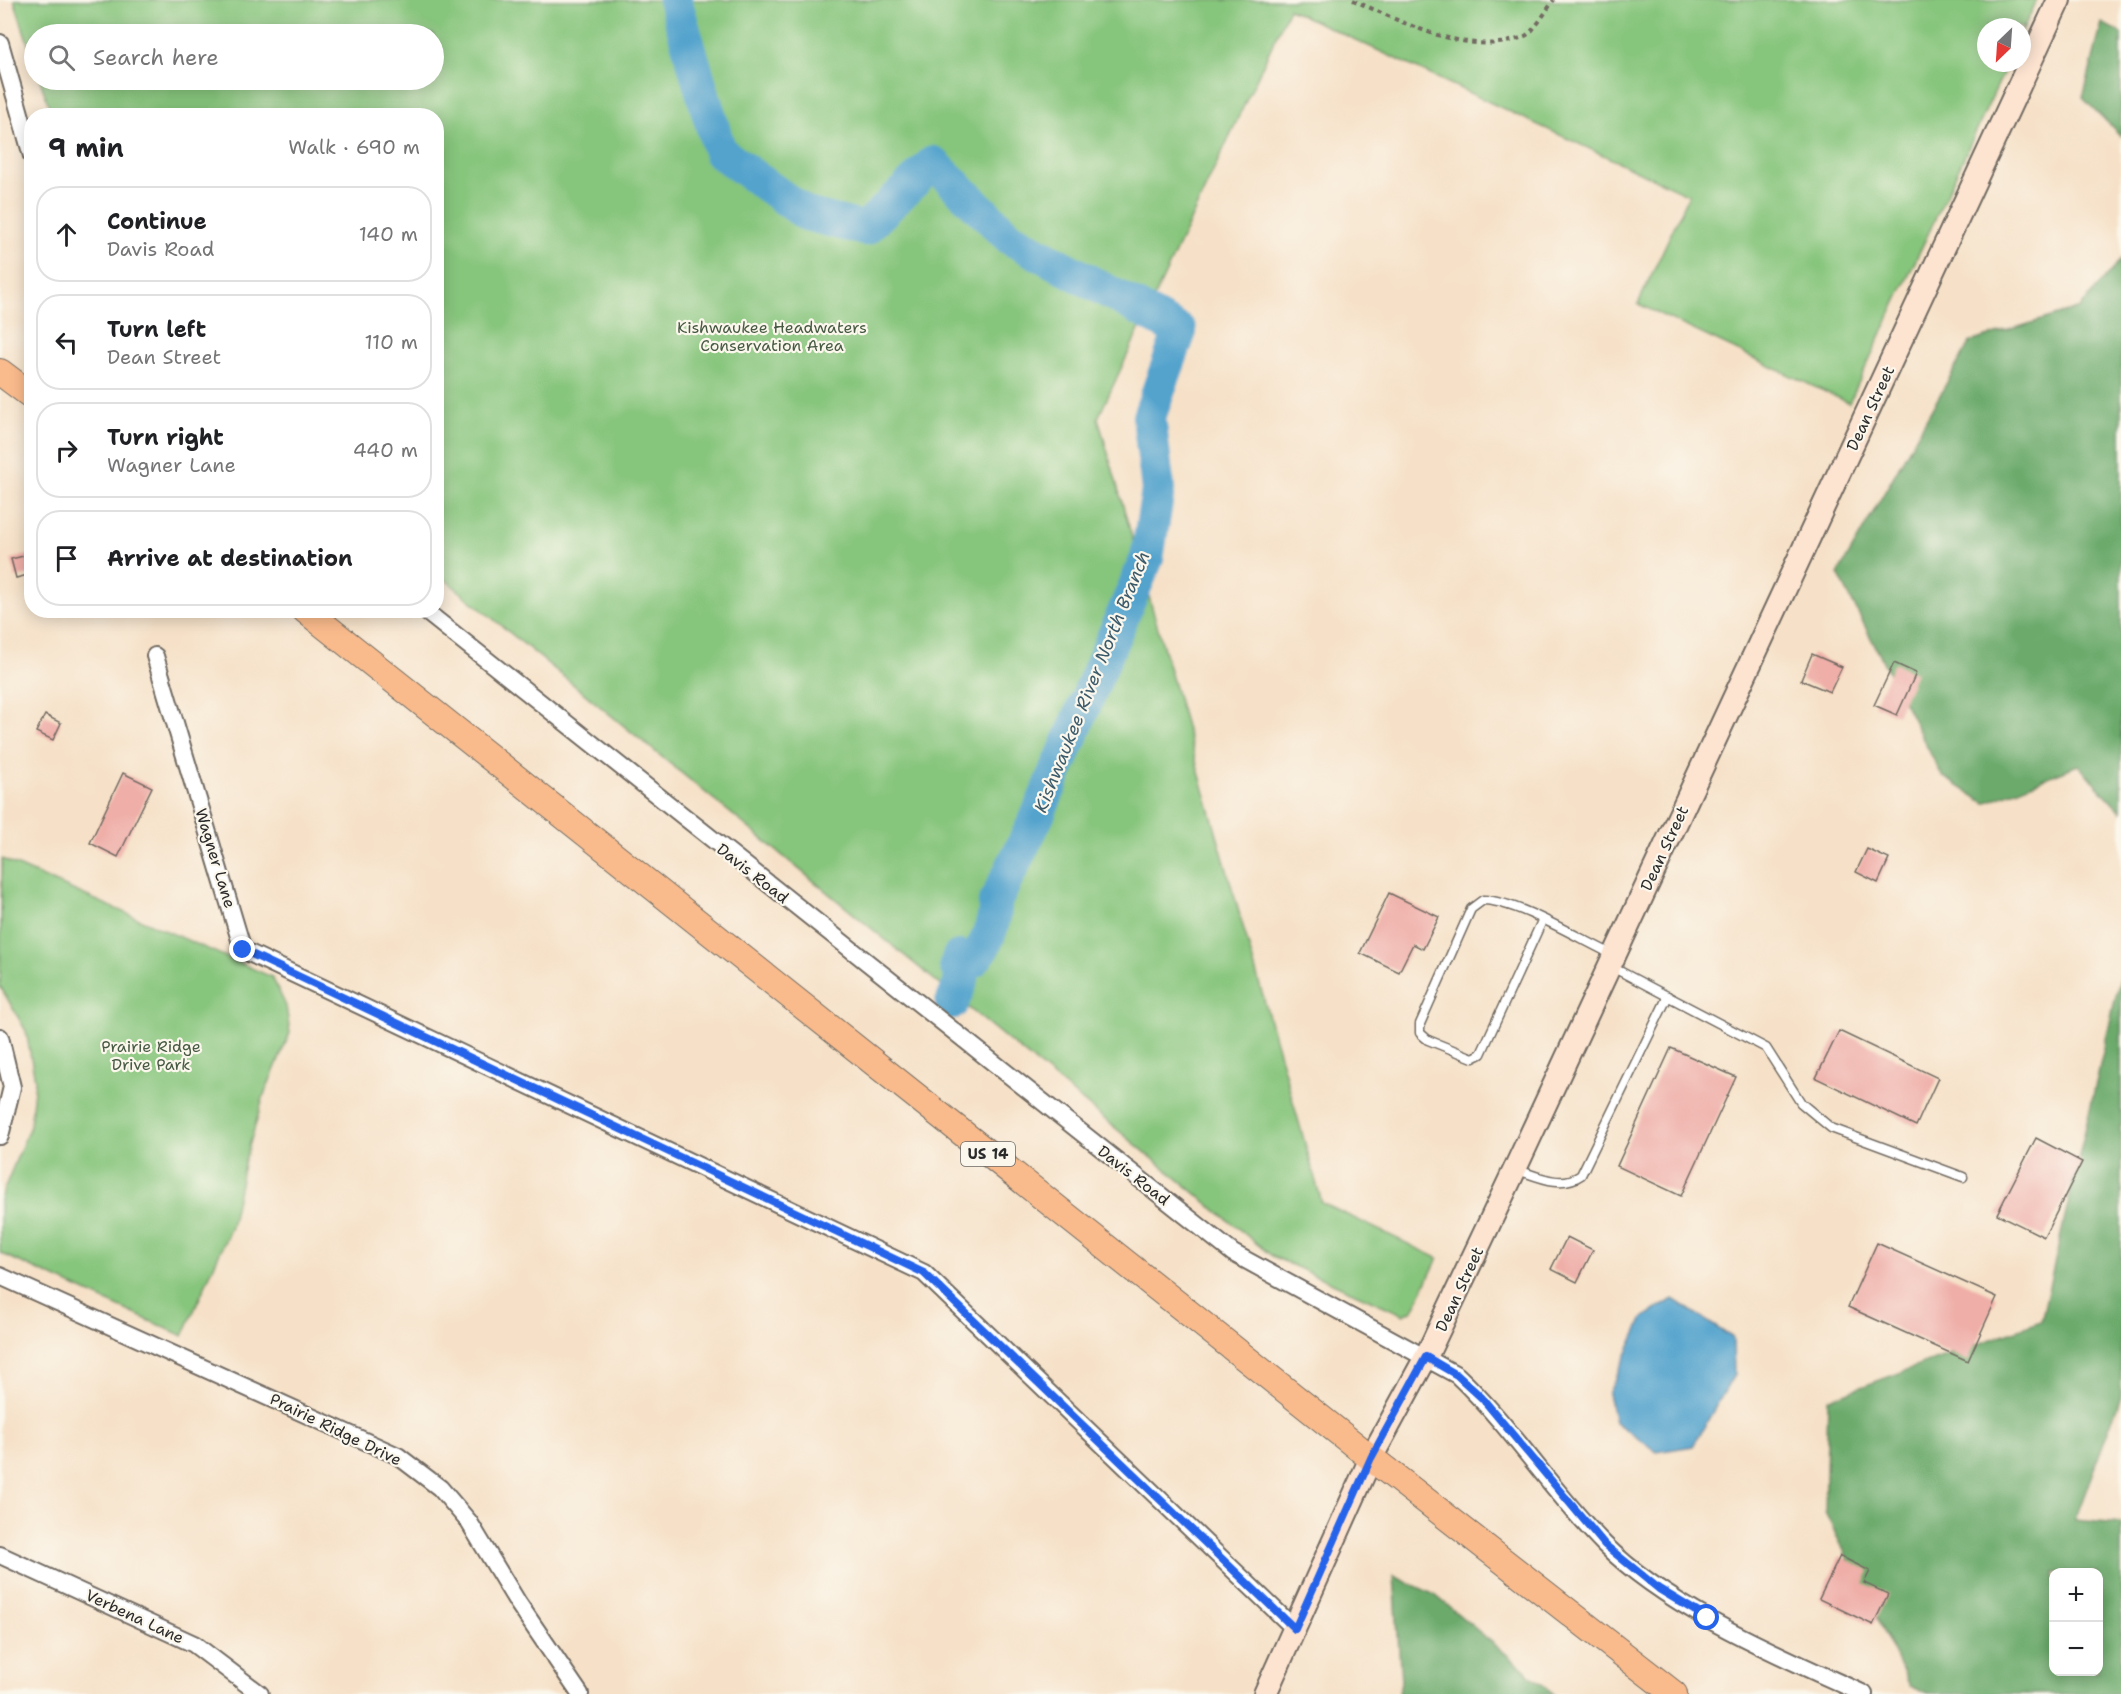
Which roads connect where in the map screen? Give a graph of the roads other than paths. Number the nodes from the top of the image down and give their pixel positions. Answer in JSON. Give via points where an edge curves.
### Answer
{"nodes":[{"id":1,"x":2059,"y":0,"type":"edge"},
{"id":2,"x":0,"y":43,"type":"edge"},
{"id":3,"x":24,"y":128,"type":"edge"},
{"id":4,"x":0,"y":372,"type":"edge"},
{"id":5,"x":24,"y":390,"type":"edge"},
{"id":6,"x":315,"y":618,"type":"edge"},
{"id":7,"x":434,"y":618,"type":"edge"},
{"id":8,"x":155,"y":656,"type":"dead end"},
{"id":9,"x":1542,"y":921,"type":"junction"},
{"id":10,"x":1612,"y":961,"type":"junction"},
{"id":11,"x":1668,"y":996,"type":"junction"},
{"id":12,"x":0,"y":1037,"type":"edge"},
{"id":13,"x":0,"y":1136,"type":"edge"},
{"id":14,"x":1515,"y":1169,"type":"junction"},
{"id":15,"x":1963,"y":1177,"type":"dead end"},
{"id":16,"x":0,"y":1276,"type":"edge"},
{"id":17,"x":1426,"y":1357,"type":"junction"},
{"id":18,"x":1371,"y":1458,"type":"junction"},
{"id":19,"x":0,"y":1555,"type":"edge"},
{"id":20,"x":1295,"y":1629,"type":"junction"},
{"id":21,"x":260,"y":1694,"type":"edge"},
{"id":22,"x":580,"y":1694,"type":"edge"},
{"id":23,"x":1265,"y":1694,"type":"edge"},
{"id":24,"x":1674,"y":1694,"type":"edge"},
{"id":25,"x":1864,"y":1694,"type":"edge"}],
"edges":[{"from":1,"to":10,"type":"street","name":"Dean Street"},
{"from":2,"to":3,"type":"street"},
{"from":4,"to":5,"type":"main road"},
{"from":6,"to":18,"type":"main road","number":"US 14"},
{"from":7,"to":17,"type":"street","name":"Davis Road","via":[[1233,1253]]},
{"from":8,"to":20,"type":"street","name":"Wagner Lane","via":[[243,950],[924,1273]]},
{"from":9,"to":9,"type":"lane","via":[[1500,900],[1483,900],[1471,909],[1420,1024],[1420,1033],[1473,1058],[1481,1054]]},
{"from":9,"to":10,"type":"lane"},
{"from":10,"to":11,"type":"lane"},
{"from":10,"to":14,"type":"street","name":"Dean Street"},
{"from":11,"to":14,"type":"lane","via":[[1581,1175],[1570,1182],[1553,1181]]},
{"from":11,"to":15,"type":"lane","via":[[1766,1048],[1801,1103],[1831,1128]]},
{"from":12,"to":13,"type":"street","via":[[12,1086]]},
{"from":14,"to":17,"type":"street","name":"Dean Street"},
{"from":16,"to":22,"type":"street","name":"Prairie Ridge Drive","via":[[398,1456],[440,1488],[469,1522]]},
{"from":17,"to":18,"type":"street","name":"Dean Street"},
{"from":17,"to":25,"type":"street","name":"Davis Road","via":[[1457,1375],[1482,1398],[1605,1545],[1659,1589],[1707,1618]]},
{"from":18,"to":20,"type":"street","name":"Dean Street"},
{"from":18,"to":24,"type":"main road","number":"US 14"},
{"from":19,"to":21,"type":"street","name":"Verbena Lane","via":[[194,1644]]},
{"from":20,"to":23,"type":"street","name":"Dean Street"}]}
